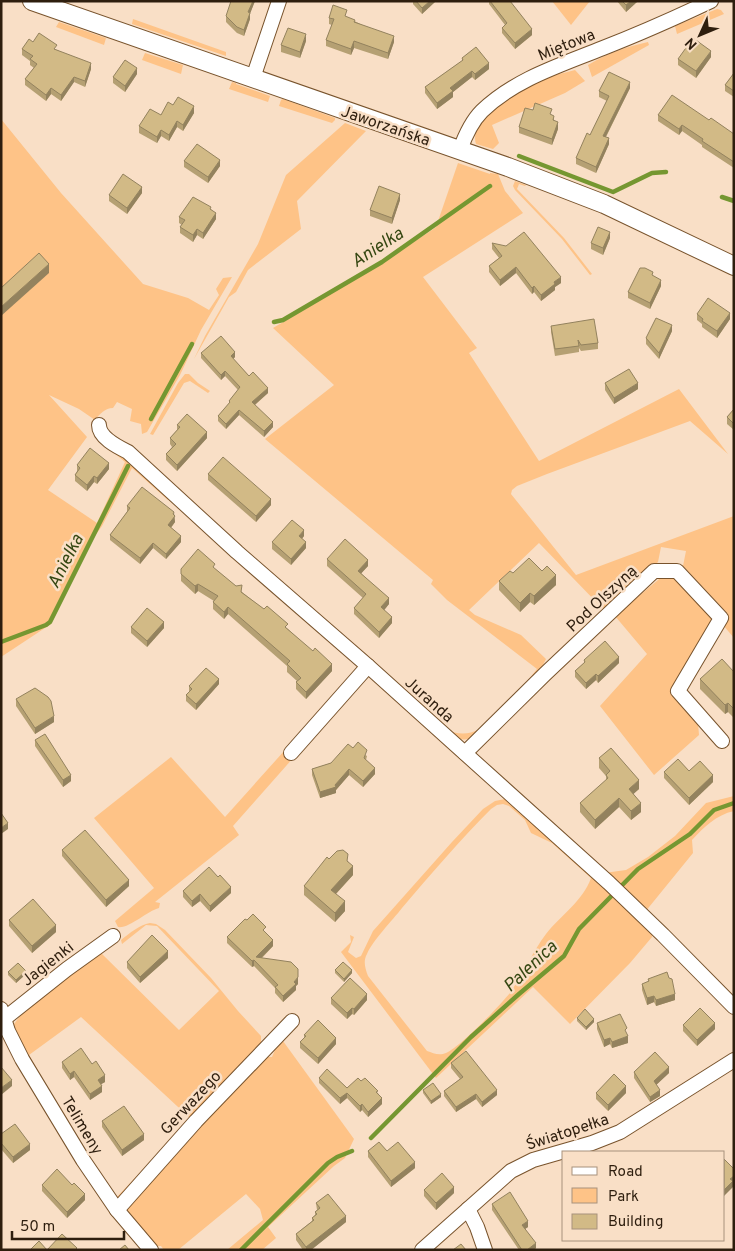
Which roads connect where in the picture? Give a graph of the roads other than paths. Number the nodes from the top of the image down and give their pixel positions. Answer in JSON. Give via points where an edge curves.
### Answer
{"nodes":[{"id":1,"x":32,"y":1,"type":"edge"},
{"id":2,"x":280,"y":1,"type":"edge"},
{"id":3,"x":710,"y":1,"type":"edge"},
{"id":4,"x":253,"y":78,"type":"junction"},
{"id":5,"x":460,"y":150,"type":"junction"},
{"id":6,"x":734,"y":266,"type":"edge"},
{"id":7,"x":99,"y":425,"type":"dead end"},
{"id":8,"x":368,"y":666,"type":"junction"},
{"id":9,"x":722,"y":741,"type":"dead end"},
{"id":10,"x":291,"y":752,"type":"dead end"},
{"id":11,"x":465,"y":753,"type":"junction"},
{"id":12,"x":113,"y":936,"type":"dead end"},
{"id":13,"x":734,"y":1007,"type":"edge"},
{"id":14,"x":292,"y":1021,"type":"dead end"},
{"id":15,"x":3,"y":1023,"type":"edge"},
{"id":16,"x":734,"y":1060,"type":"edge"},
{"id":17,"x":564,"y":1151,"type":"edge"},
{"id":18,"x":562,"y":1152,"type":"edge"},
{"id":19,"x":468,"y":1209,"type":"junction"},
{"id":20,"x":117,"y":1210,"type":"junction"},
{"id":21,"x":151,"y":1250,"type":"edge"},
{"id":22,"x":422,"y":1250,"type":"edge"},
{"id":23,"x":485,"y":1250,"type":"edge"}],
"edges":[{"from":1,"to":4,"type":"street","name":"Jaworzańska"},
{"from":2,"to":4,"type":"street"},
{"from":3,"to":5,"type":"street","name":"Miętowa","via":[[518,84],[477,116]]},
{"from":4,"to":5,"type":"street","name":"Jaworzańska"},
{"from":5,"to":6,"type":"street","name":"Jaworzańska","via":[[604,204]]},
{"from":7,"to":8,"type":"street","name":"Juranda","via":[[101,434],[128,452]]},
{"from":8,"to":10,"type":"street"},
{"from":8,"to":11,"type":"street","name":"Juranda"},
{"from":9,"to":11,"type":"street","name":"Pod Olszyną","via":[[678,691],[721,618],[677,571],[662,570],[647,578]]},
{"from":11,"to":13,"type":"street","name":"Juranda","via":[[623,896]]},
{"from":12,"to":15,"type":"street","name":"Jagienki","via":[[67,969]]},
{"from":14,"to":20,"type":"street","name":"Gerwazego","via":[[196,1120]]},
{"from":15,"to":20,"type":"street","name":"Telimeny","via":[[83,1160]]},
{"from":16,"to":17,"type":"street","name":"Światopełka","via":[[620,1132]]},
{"from":18,"to":19,"type":"street","name":"Światopełka","via":[[522,1165],[503,1177]]},
{"from":19,"to":22,"type":"street","name":"Światopełka"},
{"from":19,"to":23,"type":"street"},
{"from":20,"to":21,"type":"street","name":"Telimeny"}]}
